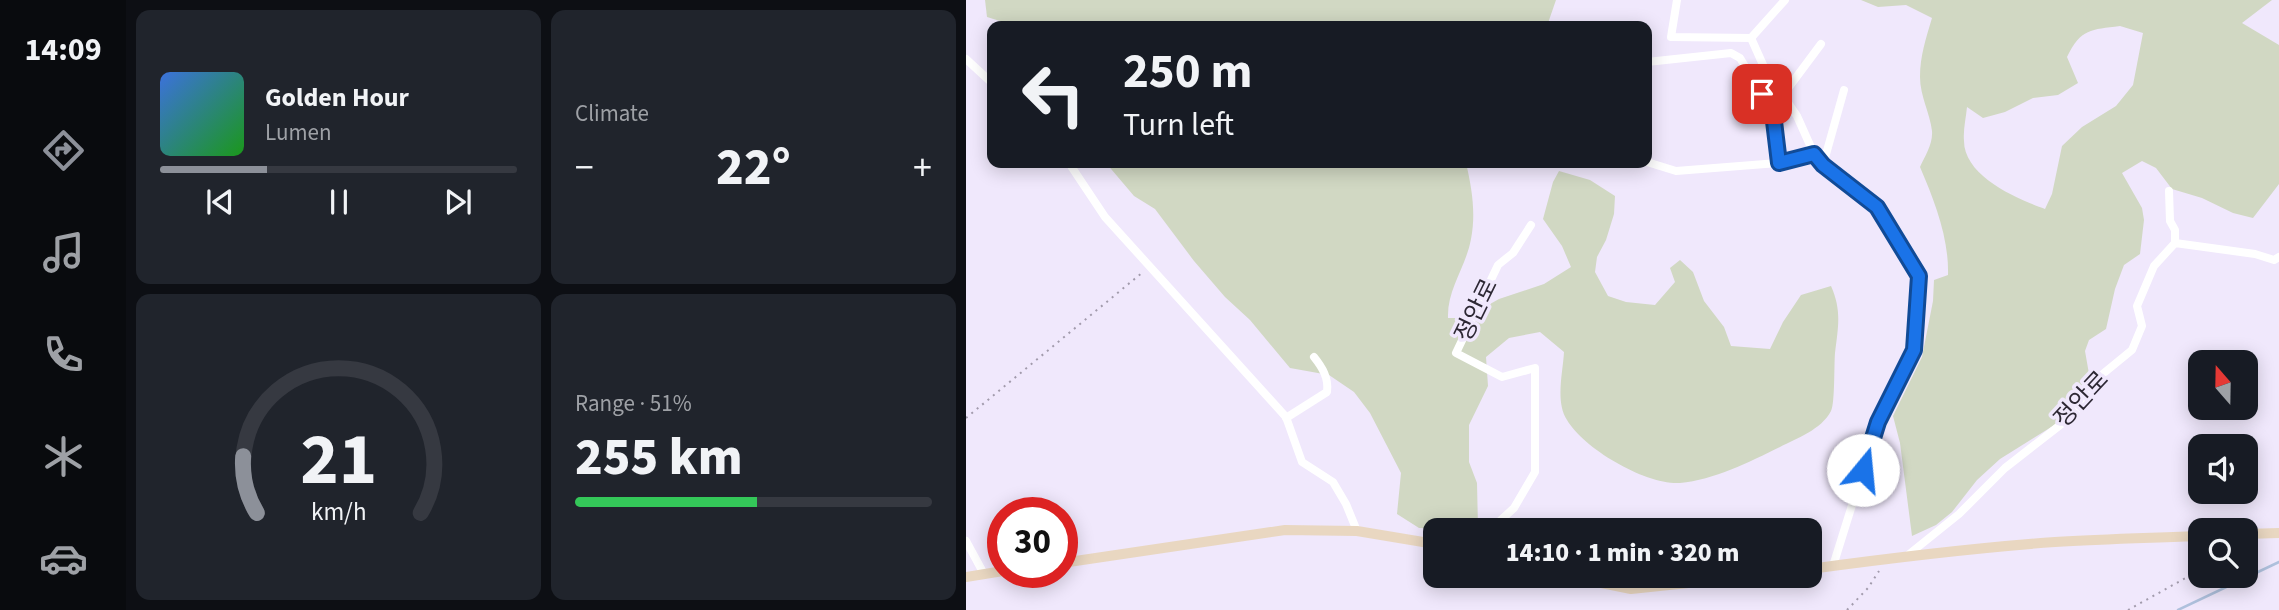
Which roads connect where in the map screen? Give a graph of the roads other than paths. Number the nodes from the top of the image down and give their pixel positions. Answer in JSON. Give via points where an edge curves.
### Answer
{"nodes":[{"id":1,"x":1677,"y":0,"type":"edge"},
{"id":2,"x":1784,"y":0,"type":"edge"},
{"id":3,"x":1751,"y":38,"type":"junction"},
{"id":4,"x":1821,"y":44,"type":"dead end"},
{"id":5,"x":966,"y":59,"type":"edge"},
{"id":6,"x":1652,"y":61,"type":"edge"},
{"id":7,"x":987,"y":78,"type":"edge"},
{"id":8,"x":1844,"y":90,"type":"dead end"},
{"id":9,"x":1783,"y":95,"type":"junction"},
{"id":10,"x":1814,"y":154,"type":"junction"},
{"id":11,"x":1779,"y":163,"type":"junction"},
{"id":12,"x":1652,"y":164,"type":"edge"},
{"id":13,"x":1823,"y":165,"type":"junction"},
{"id":14,"x":1072,"y":168,"type":"edge"},
{"id":15,"x":2169,"y":191,"type":"dead end"},
{"id":16,"x":1531,"y":225,"type":"dead end"},
{"id":17,"x":2175,"y":243,"type":"junction"},
{"id":18,"x":2279,"y":257,"type":"edge"},
{"id":19,"x":1314,"y":357,"type":"dead end"},
{"id":20,"x":1286,"y":418,"type":"junction"},
{"id":21,"x":1503,"y":518,"type":"edge"},
{"id":22,"x":1357,"y":531,"type":"junction"},
{"id":23,"x":2279,"y":533,"type":"edge"},
{"id":24,"x":2258,"y":534,"type":"edge"},
{"id":25,"x":2188,"y":536,"type":"edge"},
{"id":26,"x":966,"y":541,"type":"edge"},
{"id":27,"x":1423,"y":542,"type":"edge"},
{"id":28,"x":1908,"y":555,"type":"junction"},
{"id":29,"x":1078,"y":561,"type":"edge"},
{"id":30,"x":1833,"y":566,"type":"junction"},
{"id":31,"x":1822,"y":567,"type":"edge"},
{"id":32,"x":974,"y":576,"type":"edge"}],
"edges":[{"from":1,"to":3,"type":"street","via":[[1671,37]]},
{"from":2,"to":3,"type":"street"},
{"from":3,"to":9,"type":"street","via":[[1763,67]]},
{"from":4,"to":9,"type":"street"},
{"from":5,"to":7,"type":"street"},
{"from":6,"to":11,"type":"street","via":[[1731,53],[1740,58],[1773,113]]},
{"from":8,"to":13,"type":"street"},
{"from":9,"to":10,"type":"street"},
{"from":10,"to":11,"type":"street"},
{"from":10,"to":13,"type":"street"},
{"from":11,"to":12,"type":"street","via":[[1676,171]]},
{"from":13,"to":30,"type":"street","via":[[1877,207],[1919,276],[1914,350],[1878,422]]},
{"from":14,"to":20,"type":"street","via":[[1105,217]]},
{"from":15,"to":17,"type":"street"},
{"from":16,"to":21,"type":"street","name":"정안로","via":[[1513,253],[1498,265],[1456,353],[1502,377],[1535,368],[1535,472]]},
{"from":17,"to":18,"type":"street","via":[[2274,260]]},
{"from":17,"to":28,"type":"street","name":"정안로","via":[[2154,266],[2137,306],[2142,326],[2132,349],[2099,377],[2073,415],[2005,468],[1959,514]]},
{"from":19,"to":20,"type":"street","via":[[1328,384],[1326,392]]},
{"from":20,"to":22,"type":"street","via":[[1302,462],[1333,482]]},
{"from":22,"to":27,"type":"street"},
{"from":22,"to":29,"type":"street","via":[[1285,530]]},
{"from":23,"to":24,"type":"street"},
{"from":25,"to":28,"type":"street","name":"정안로"},
{"from":26,"to":32,"type":"street"},
{"from":28,"to":30,"type":"street","name":"정안로"},
{"from":30,"to":31,"type":"street","name":"정안로"}]}
